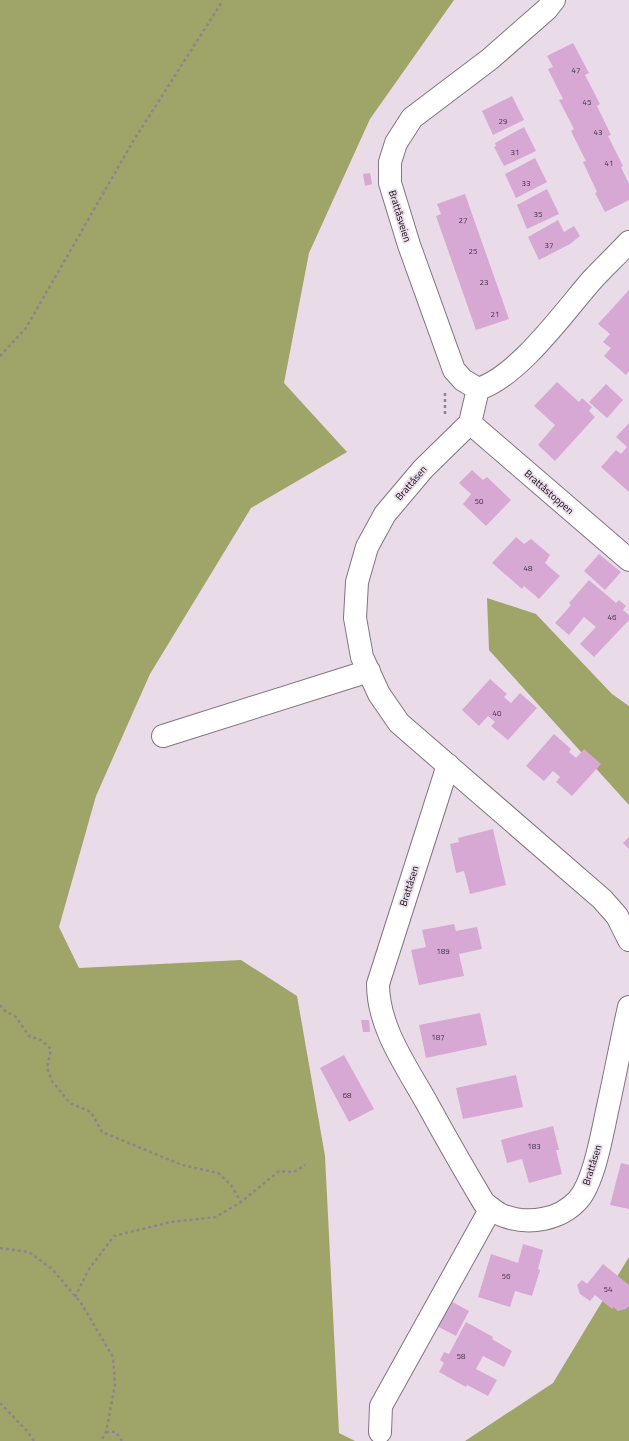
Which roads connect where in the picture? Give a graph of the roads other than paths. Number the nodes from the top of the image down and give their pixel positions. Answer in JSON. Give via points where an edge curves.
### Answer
{"nodes":[{"id":1,"x":554,"y":0,"type":"edge"},
{"id":2,"x":628,"y":244,"type":"edge"},
{"id":3,"x":478,"y":389,"type":"junction"},
{"id":4,"x":470,"y":423,"type":"junction"},
{"id":5,"x":629,"y":560,"type":"edge"},
{"id":6,"x":369,"y":671,"type":"junction"},
{"id":7,"x":163,"y":736,"type":"dead end"},
{"id":8,"x":448,"y":765,"type":"junction"},
{"id":9,"x":629,"y":940,"type":"edge"},
{"id":10,"x":629,"y":1007,"type":"edge"},
{"id":11,"x":490,"y":1208,"type":"junction"},
{"id":12,"x":380,"y":1432,"type":"dead end"}],
"edges":[{"from":1,"to":3,"type":"street","name":"Brattåsveien","via":[[490,59],[412,118],[396,142],[390,162],[392,190],[454,370],[462,380]]},
{"from":2,"to":3,"type":"street","via":[[595,276],[530,351],[499,380]]},
{"from":3,"to":4,"type":"street"},
{"from":4,"to":5,"type":"street","name":"Brattåstoppen"},
{"from":4,"to":6,"type":"street","name":"Brattåsen","via":[[423,469],[385,514],[367,547],[357,582],[354,618],[362,657]]},
{"from":6,"to":7,"type":"street"},
{"from":6,"to":8,"type":"street","name":"Brattåsen","via":[[379,694],[399,723]]},
{"from":8,"to":9,"type":"street","name":"Brattåsen","via":[[602,899],[617,916]]},
{"from":8,"to":11,"type":"street","name":"Brattåsen","via":[[378,984],[380,1008],[398,1053],[484,1204]]},
{"from":10,"to":11,"type":"street","name":"Brattåsen","via":[[599,1149],[586,1187],[578,1200],[565,1211],[548,1218],[525,1221],[503,1216]]},
{"from":11,"to":12,"type":"street","via":[[381,1406]]}]}
